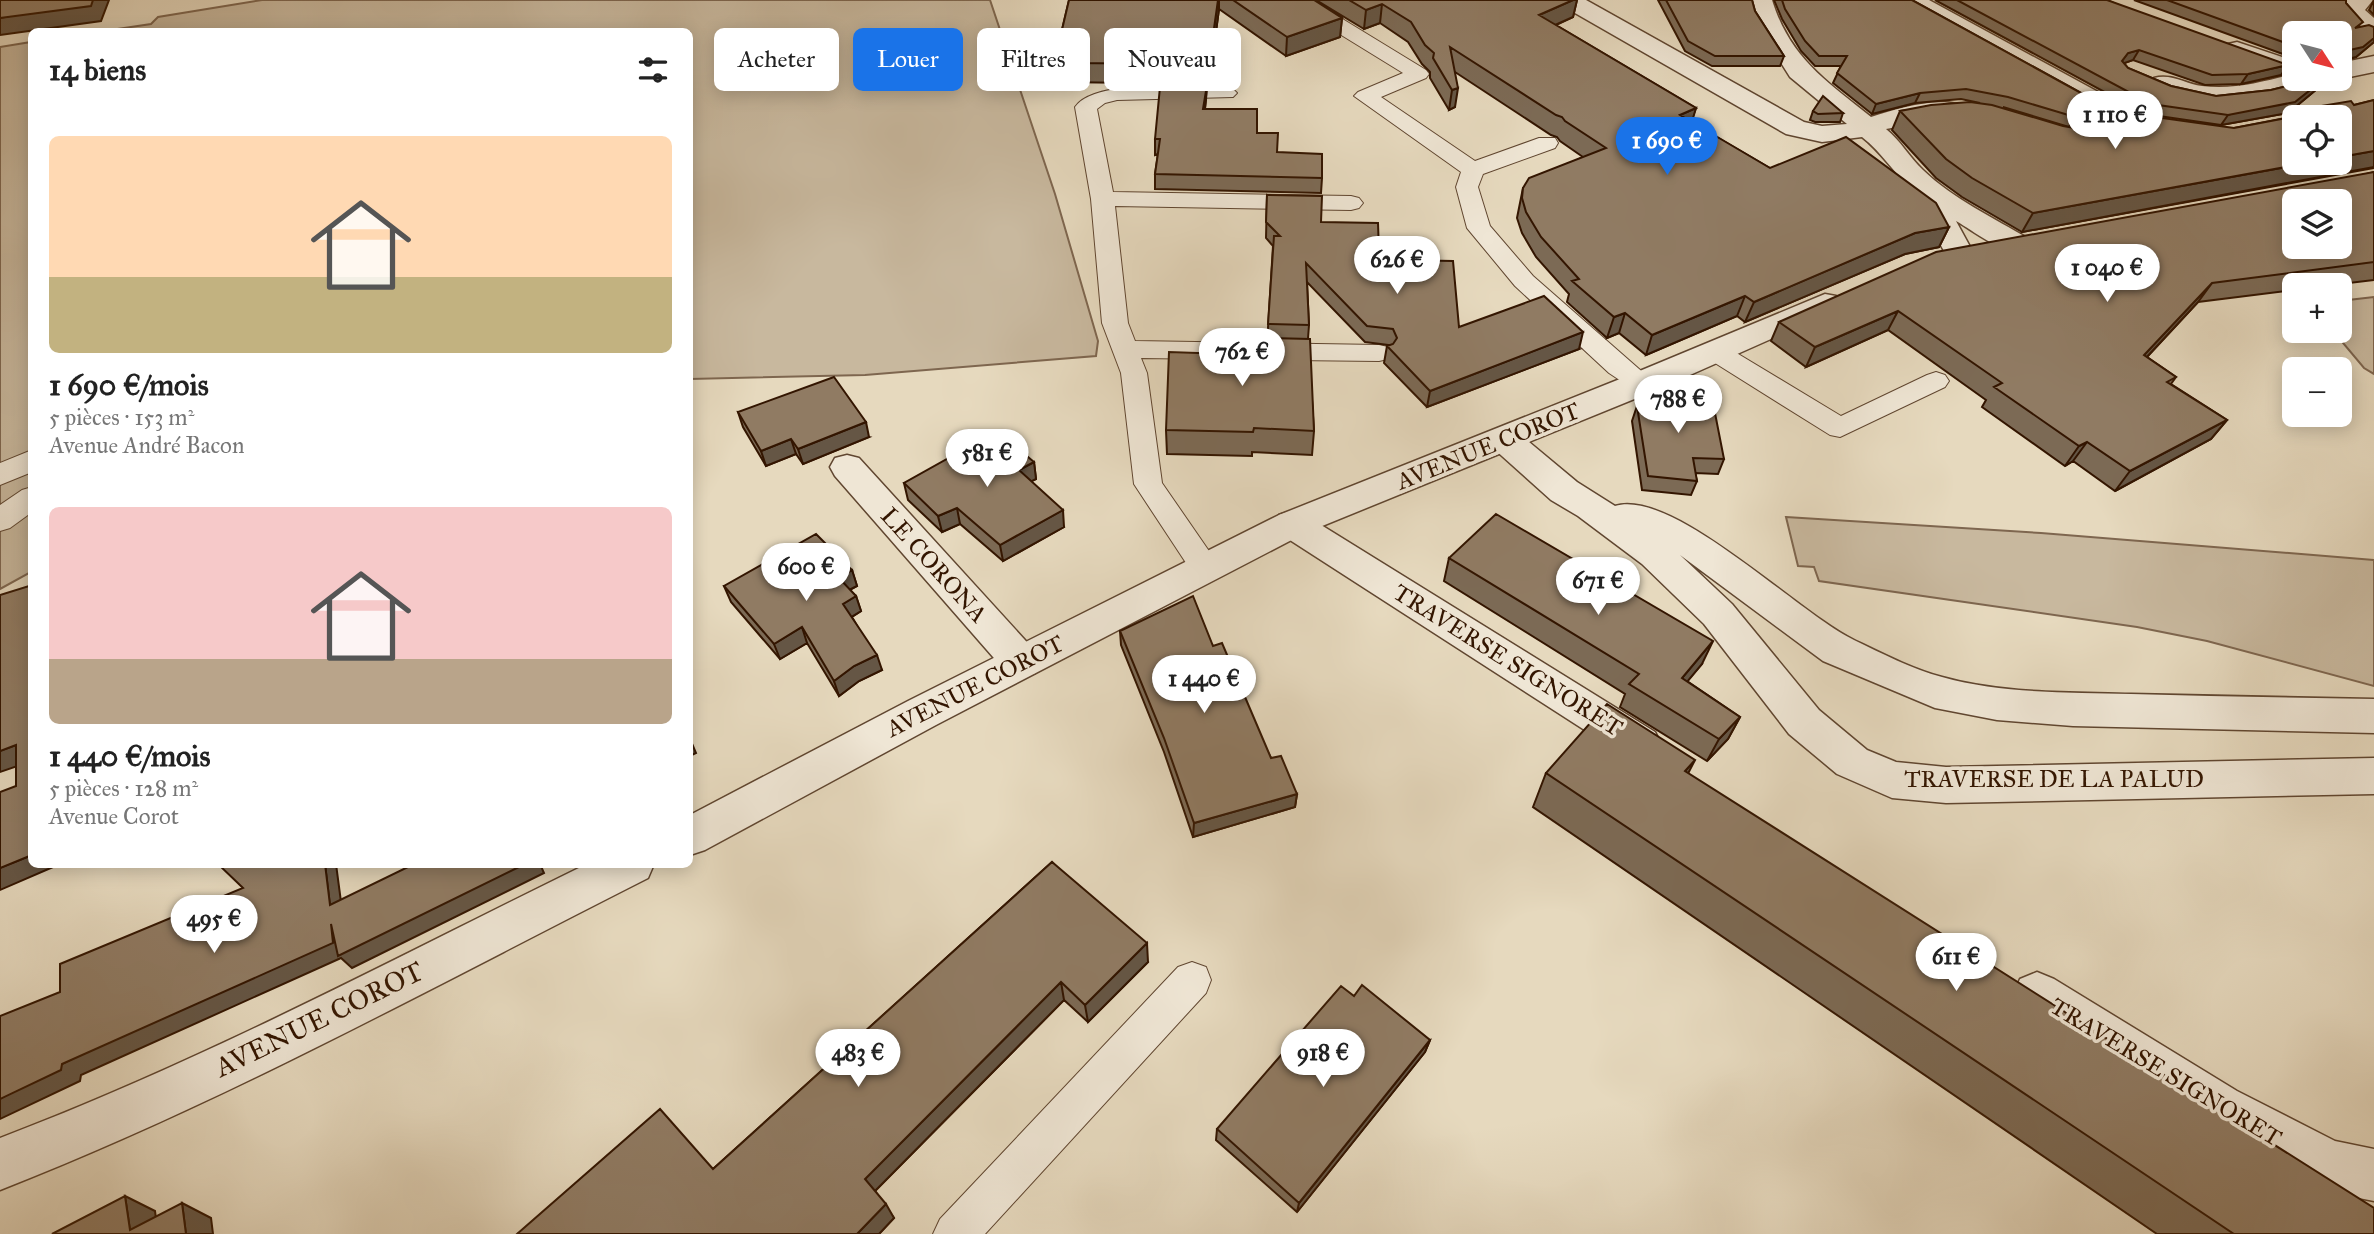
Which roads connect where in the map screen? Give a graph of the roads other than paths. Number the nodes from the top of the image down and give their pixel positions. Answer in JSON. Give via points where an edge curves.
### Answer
{"nodes":[{"id":1,"x":1569,"y":0,"type":"edge"},
{"id":2,"x":1760,"y":0,"type":"edge"},
{"id":3,"x":1912,"y":0,"type":"edge"},
{"id":4,"x":2361,"y":0,"type":"edge"},
{"id":5,"x":1306,"y":5,"type":"edge"},
{"id":6,"x":2374,"y":31,"type":"edge"},
{"id":7,"x":2218,"y":41,"type":"edge"},
{"id":8,"x":2374,"y":64,"type":"edge"},
{"id":9,"x":2282,"y":65,"type":"edge"},
{"id":10,"x":2352,"y":69,"type":"edge"},
{"id":11,"x":2140,"y":74,"type":"edge"},
{"id":12,"x":2282,"y":85,"type":"edge"},
{"id":13,"x":1226,"y":93,"type":"dead end"},
{"id":14,"x":1970,"y":111,"type":"edge"},
{"id":15,"x":2137,"y":124,"type":"junction"},
{"id":16,"x":1867,"y":127,"type":"junction"},
{"id":17,"x":2099,"y":133,"type":"edge"},
{"id":18,"x":2199,"y":134,"type":"edge"},
{"id":19,"x":1546,"y":143,"type":"dead end"},
{"id":20,"x":1852,"y":153,"type":"junction"},
{"id":21,"x":1473,"y":170,"type":"junction"},
{"id":22,"x":1103,"y":199,"type":"junction"},
{"id":23,"x":1351,"y":204,"type":"dead end"},
{"id":24,"x":1854,"y":290,"type":"edge"},
{"id":25,"x":1125,"y":349,"type":"junction"},
{"id":26,"x":1716,"y":352,"type":"junction"},
{"id":27,"x":1379,"y":353,"type":"edge"},
{"id":28,"x":1936,"y":381,"type":"dead end"},
{"id":29,"x":1642,"y":383,"type":"junction"},
{"id":30,"x":1505,"y":440,"type":"junction"},
{"id":31,"x":28,"y":462,"type":"edge"},
{"id":32,"x":847,"y":467,"type":"dead end"},
{"id":33,"x":0,"y":475,"type":"edge"},
{"id":34,"x":28,"y":500,"type":"edge"},
{"id":35,"x":1591,"y":507,"type":"junction"},
{"id":36,"x":0,"y":520,"type":"edge"},
{"id":37,"x":1292,"y":524,"type":"junction"},
{"id":38,"x":1205,"y":567,"type":"junction"},
{"id":39,"x":1021,"y":662,"type":"junction"},
{"id":40,"x":2374,"y":716,"type":"edge"},
{"id":41,"x":1668,"y":761,"type":"edge"},
{"id":42,"x":2374,"y":776,"type":"edge"},
{"id":43,"x":693,"y":834,"type":"edge"},
{"id":44,"x":624,"y":868,"type":"edge"},
{"id":45,"x":2008,"y":976,"type":"edge"},
{"id":46,"x":1192,"y":980,"type":"dead end"},
{"id":47,"x":0,"y":1164,"type":"edge"},
{"id":48,"x":2368,"y":1195,"type":"edge"},
{"id":49,"x":955,"y":1234,"type":"edge"}],
"edges":[{"from":1,"to":20,"type":"street","via":[[1795,128]]},
{"from":2,"to":16,"type":"street","via":[[1766,20],[1799,72]]},
{"from":3,"to":15,"type":"street"},
{"from":4,"to":6,"type":"street","via":[[2353,11]]},
{"from":5,"to":21,"type":"lane","via":[[1419,74],[1365,96]]},
{"from":7,"to":9,"type":"street"},
{"from":8,"to":10,"type":"street"},
{"from":11,"to":12,"type":"street","via":[[2208,96]]},
{"from":13,"to":22,"type":"lane","via":[[1117,94],[1098,98],[1086,107]]},
{"from":14,"to":16,"type":"street","via":[[1948,110]]},
{"from":15,"to":17,"type":"street"},
{"from":15,"to":18,"type":"street"},
{"from":16,"to":20,"type":"street"},
{"from":16,"to":20,"type":"street","via":[[1888,144],[1913,176],[1960,211],[2032,242],[1943,257],[1940,217]]},
{"from":19,"to":21,"type":"lane"},
{"from":21,"to":29,"type":"lane","via":[[1467,187],[1479,228],[1524,281]]},
{"from":22,"to":23,"type":"lane"},
{"from":22,"to":25,"type":"lane","via":[[1115,324]]},
{"from":24,"to":26,"type":"street","name":"AVENUE COROT"},
{"from":25,"to":27,"type":"lane"},
{"from":25,"to":38,"type":"lane","via":[[1133,373],[1147,484]]},
{"from":26,"to":28,"type":"lane","via":[[1840,428]]},
{"from":26,"to":29,"type":"street","name":"AVENUE COROT"},
{"from":29,"to":30,"type":"street","name":"AVENUE COROT"},
{"from":30,"to":35,"type":"street","name":"TRAVERSE DE LA PALUD","via":[[1564,491]]},
{"from":30,"to":37,"type":"street","name":"AVENUE COROT"},
{"from":31,"to":33,"type":"lane"},
{"from":32,"to":39,"type":"street","name":"LE CORONA"},
{"from":34,"to":36,"type":"lane"},
{"from":35,"to":40,"type":"street","name":"TRAVERSE DE LA PALUD","via":[[1640,517],[1695,547],[1836,650],[1935,692],[1997,704],[2073,709]]},
{"from":35,"to":42,"type":"street","name":"TRAVERSE DE LA PALUD","via":[[1655,554],[1718,614],[1804,722],[1852,762],[1892,780],[1946,785]]},
{"from":37,"to":38,"type":"street","name":"AVENUE COROT"},
{"from":37,"to":41,"type":"street","name":"TRAVERSE SIGNORET"},
{"from":38,"to":39,"type":"street","name":"AVENUE COROT"},
{"from":39,"to":43,"type":"street","name":"AVENUE COROT"},
{"from":44,"to":47,"type":"street","name":"AVENUE COROT","via":[[265,1047],[86,1131]]},
{"from":45,"to":48,"type":"street","name":"TRAVERSE SIGNORET","via":[[2219,1109],[2329,1166]]},
{"from":46,"to":49,"type":"lane"}]}
